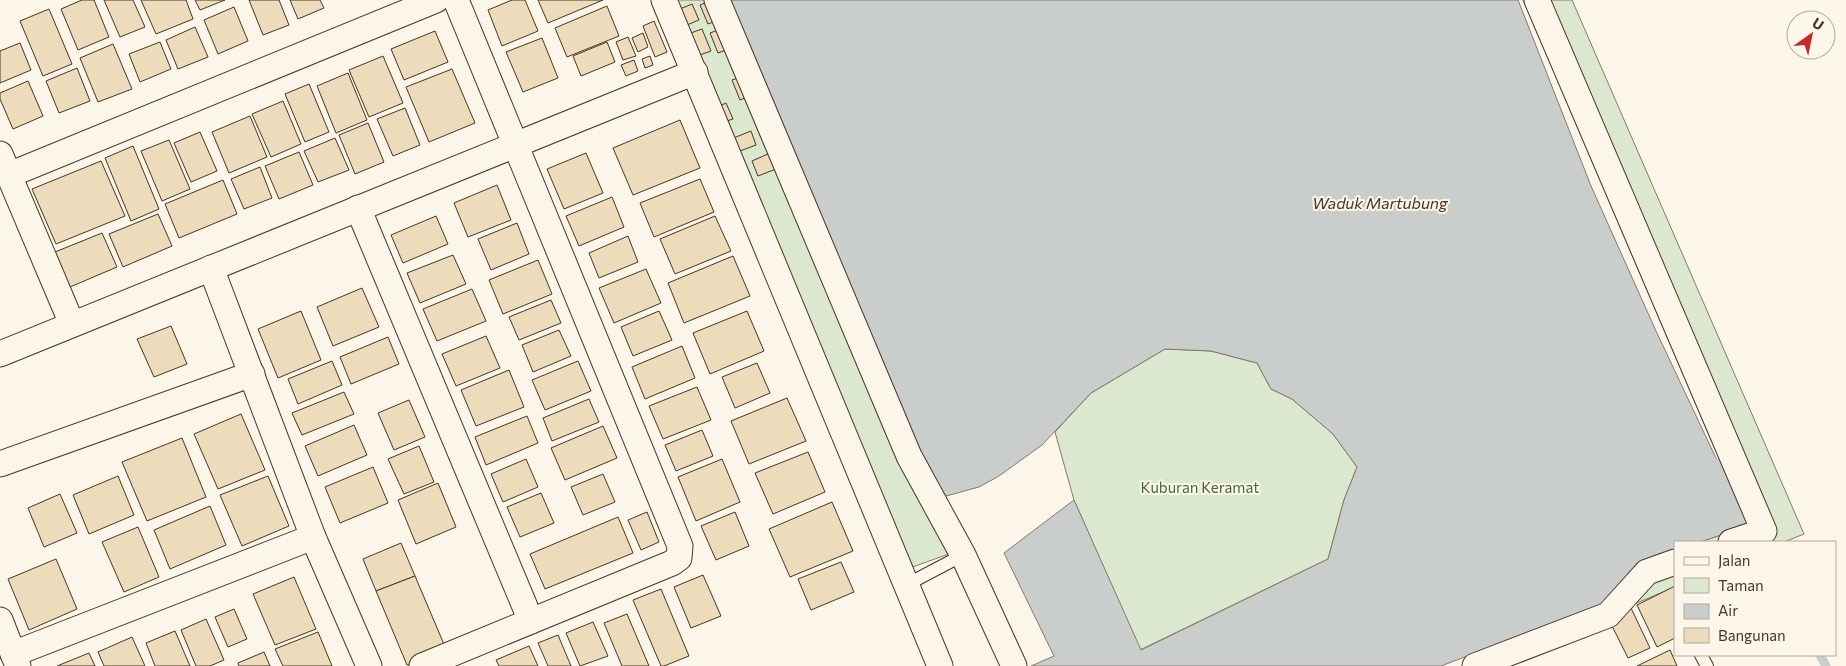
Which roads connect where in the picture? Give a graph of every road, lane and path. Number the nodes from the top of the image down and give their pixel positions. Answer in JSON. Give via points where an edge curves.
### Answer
{"nodes":[{"id":1,"x":436,"y":0,"type":"edge"},
{"id":2,"x":456,"y":0,"type":"edge"},
{"id":3,"x":664,"y":0,"type":"edge"},
{"id":4,"x":717,"y":0,"type":"edge"},
{"id":5,"x":1537,"y":0,"type":"edge"},
{"id":6,"x":695,"y":72,"type":"junction"},
{"id":7,"x":516,"y":143,"type":"junction"},
{"id":8,"x":5,"y":165,"type":"edge"},
{"id":9,"x":358,"y":208,"type":"junction"},
{"id":10,"x":211,"y":268,"type":"junction"},
{"id":11,"x":72,"y":324,"type":"junction"},
{"id":12,"x":0,"y":354,"type":"edge"},
{"id":13,"x":252,"y":374,"type":"junction"},
{"id":14,"x":0,"y":464,"type":"edge"},
{"id":15,"x":313,"y":537,"type":"junction"},
{"id":16,"x":1746,"y":537,"type":"edge"},
{"id":17,"x":963,"y":555,"type":"junction"},
{"id":18,"x":1674,"y":562,"type":"edge"},
{"id":19,"x":906,"y":585,"type":"junction"},
{"id":20,"x":0,"y":620,"type":"edge"},
{"id":21,"x":531,"y":621,"type":"junction"},
{"id":22,"x":16,"y":660,"type":"edge"},
{"id":23,"x":369,"y":666,"type":"edge"},
{"id":24,"x":422,"y":666,"type":"edge"},
{"id":25,"x":940,"y":666,"type":"edge"},
{"id":26,"x":1014,"y":666,"type":"edge"},
{"id":27,"x":1475,"y":666,"type":"edge"}],
"edges":[{"from":1,"to":8,"type":"street"},
{"from":2,"to":7,"type":"street"},
{"from":3,"to":6,"type":"street"},
{"from":4,"to":17,"type":"street","via":[[909,456]]},
{"from":5,"to":16,"type":"street"},
{"from":6,"to":7,"type":"street"},
{"from":6,"to":19,"type":"street"},
{"from":7,"to":9,"type":"street"},
{"from":7,"to":21,"type":"street","via":[[680,546],[679,558],[672,563]]},
{"from":8,"to":11,"type":"street"},
{"from":9,"to":10,"type":"street"},
{"from":9,"to":21,"type":"street"},
{"from":10,"to":11,"type":"street"},
{"from":10,"to":13,"type":"street"},
{"from":11,"to":12,"type":"street"},
{"from":13,"to":14,"type":"street"},
{"from":13,"to":15,"type":"street"},
{"from":15,"to":22,"type":"street"},
{"from":15,"to":23,"type":"street"},
{"from":17,"to":19,"type":"lane"},
{"from":17,"to":26,"type":"street"},
{"from":18,"to":27,"type":"street","via":[[1647,572],[1608,615]]},
{"from":19,"to":25,"type":"street"},
{"from":20,"to":22,"type":"street"},
{"from":21,"to":24,"type":"street"}]}
